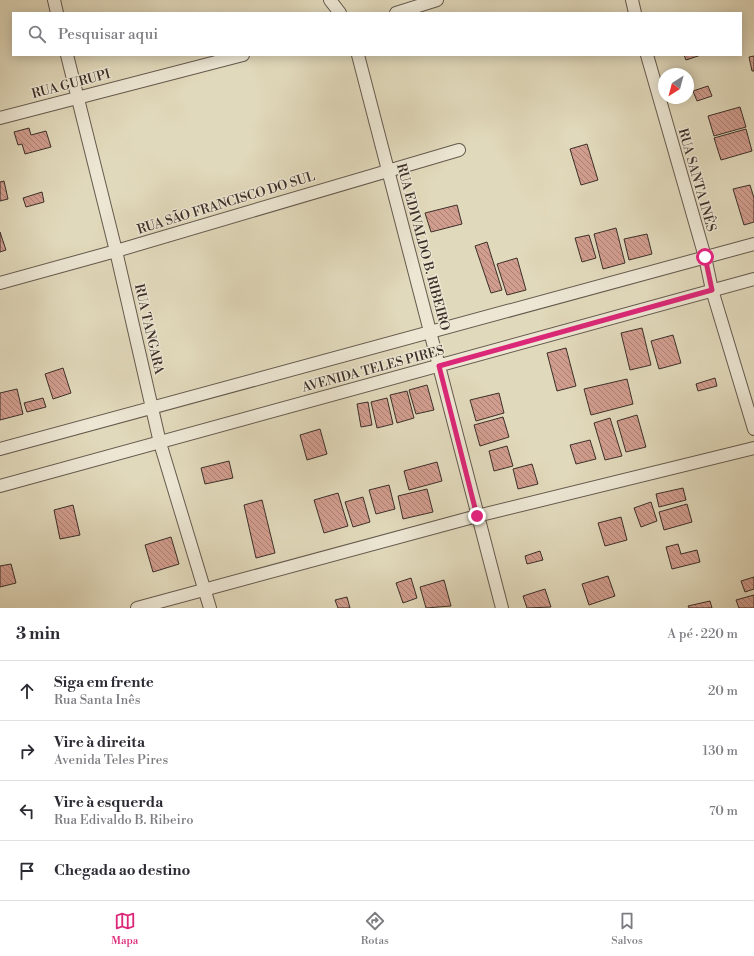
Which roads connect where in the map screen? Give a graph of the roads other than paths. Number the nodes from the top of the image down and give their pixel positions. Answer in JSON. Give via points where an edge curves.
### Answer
{"nodes":[{"id":1,"x":54,"y":0,"type":"edge"},
{"id":2,"x":330,"y":0,"type":"edge"},
{"id":3,"x":437,"y":0,"type":"edge"},
{"id":4,"x":632,"y":0,"type":"edge"},
{"id":5,"x":57,"y":12,"type":"edge"},
{"id":6,"x":339,"y":12,"type":"edge"},
{"id":7,"x":399,"y":12,"type":"edge"},
{"id":8,"x":635,"y":12,"type":"edge"},
{"id":9,"x":67,"y":56,"type":"edge"},
{"id":10,"x":239,"y":56,"type":"edge"},
{"id":11,"x":358,"y":56,"type":"edge"},
{"id":12,"x":647,"y":56,"type":"edge"},
{"id":13,"x":78,"y":97,"type":"junction"},
{"id":14,"x":0,"y":118,"type":"edge"},
{"id":15,"x":459,"y":150,"type":"dead end"},
{"id":16,"x":388,"y":169,"type":"junction"},
{"id":17,"x":754,"y":244,"type":"edge"},
{"id":18,"x":116,"y":251,"type":"junction"},
{"id":19,"x":705,"y":257,"type":"junction"},
{"id":20,"x":754,"y":279,"type":"edge"},
{"id":21,"x":0,"y":283,"type":"edge"},
{"id":22,"x":712,"y":290,"type":"junction"},
{"id":23,"x":431,"y":332,"type":"junction"},
{"id":24,"x":439,"y":366,"type":"junction"},
{"id":25,"x":152,"y":408,"type":"junction"},
{"id":26,"x":754,"y":429,"type":"edge"},
{"id":27,"x":160,"y":443,"type":"junction"},
{"id":28,"x":0,"y":448,"type":"edge"},
{"id":29,"x":754,"y":448,"type":"edge"},
{"id":30,"x":0,"y":486,"type":"edge"},
{"id":31,"x":477,"y":516,"type":"junction"},
{"id":32,"x":206,"y":591,"type":"junction"},
{"id":33,"x":137,"y":608,"type":"edge"},
{"id":34,"x":210,"y":608,"type":"edge"},
{"id":35,"x":502,"y":608,"type":"edge"}],
"edges":[{"from":1,"to":5,"type":"street"},
{"from":2,"to":6,"type":"street"},
{"from":3,"to":7,"type":"street"},
{"from":4,"to":8,"type":"street"},
{"from":9,"to":13,"type":"street","name":"RUA TANGARA"},
{"from":10,"to":13,"type":"street","name":"RUA GURUPI"},
{"from":11,"to":16,"type":"street","name":"RUA EDIVALDO B. RIBEIRO"},
{"from":12,"to":19,"type":"street","name":"RUA SANTA INÊS"},
{"from":13,"to":14,"type":"street","name":"RUA GURUPI"},
{"from":13,"to":18,"type":"street","name":"RUA TANGARA"},
{"from":15,"to":16,"type":"street","name":"RUA SÃO FRANCISCO DO SUL"},
{"from":16,"to":18,"type":"street","name":"RUA SÃO FRANCISCO DO SUL"},
{"from":16,"to":23,"type":"street","name":"RUA EDIVALDO B. RIBEIRO"},
{"from":17,"to":19,"type":"street","name":"AVENIDA TELES PIRES"},
{"from":18,"to":21,"type":"street","name":"RUA SÃO FRANCISCO DO SUL"},
{"from":18,"to":25,"type":"street","name":"RUA TANGARA"},
{"from":19,"to":22,"type":"street","name":"RUA SANTA INÊS"},
{"from":19,"to":23,"type":"street","name":"AVENIDA TELES PIRES"},
{"from":20,"to":22,"type":"street","name":"AVENIDA TELES PIRES"},
{"from":22,"to":24,"type":"street","name":"AVENIDA TELES PIRES"},
{"from":22,"to":26,"type":"street","name":"RUA SANTA INÊS"},
{"from":23,"to":24,"type":"street","name":"RUA EDIVALDO B. RIBEIRO"},
{"from":23,"to":25,"type":"street","name":"AVENIDA TELES PIRES"},
{"from":24,"to":27,"type":"street","name":"AVENIDA TELES PIRES"},
{"from":24,"to":31,"type":"street","name":"RUA EDIVALDO B. RIBEIRO"},
{"from":25,"to":27,"type":"street","name":"RUA TANGARA"},
{"from":25,"to":28,"type":"street","name":"AVENIDA TELES PIRES"},
{"from":27,"to":30,"type":"street","name":"AVENIDA TELES PIRES"},
{"from":27,"to":32,"type":"street","name":"RUA TANGARA"},
{"from":29,"to":31,"type":"street"},
{"from":31,"to":32,"type":"street"},
{"from":31,"to":35,"type":"street","name":"RUA EDIVALDO B. RIBEIRO"},
{"from":32,"to":33,"type":"street"},
{"from":32,"to":34,"type":"street","name":"RUA TANGARA"}]}
